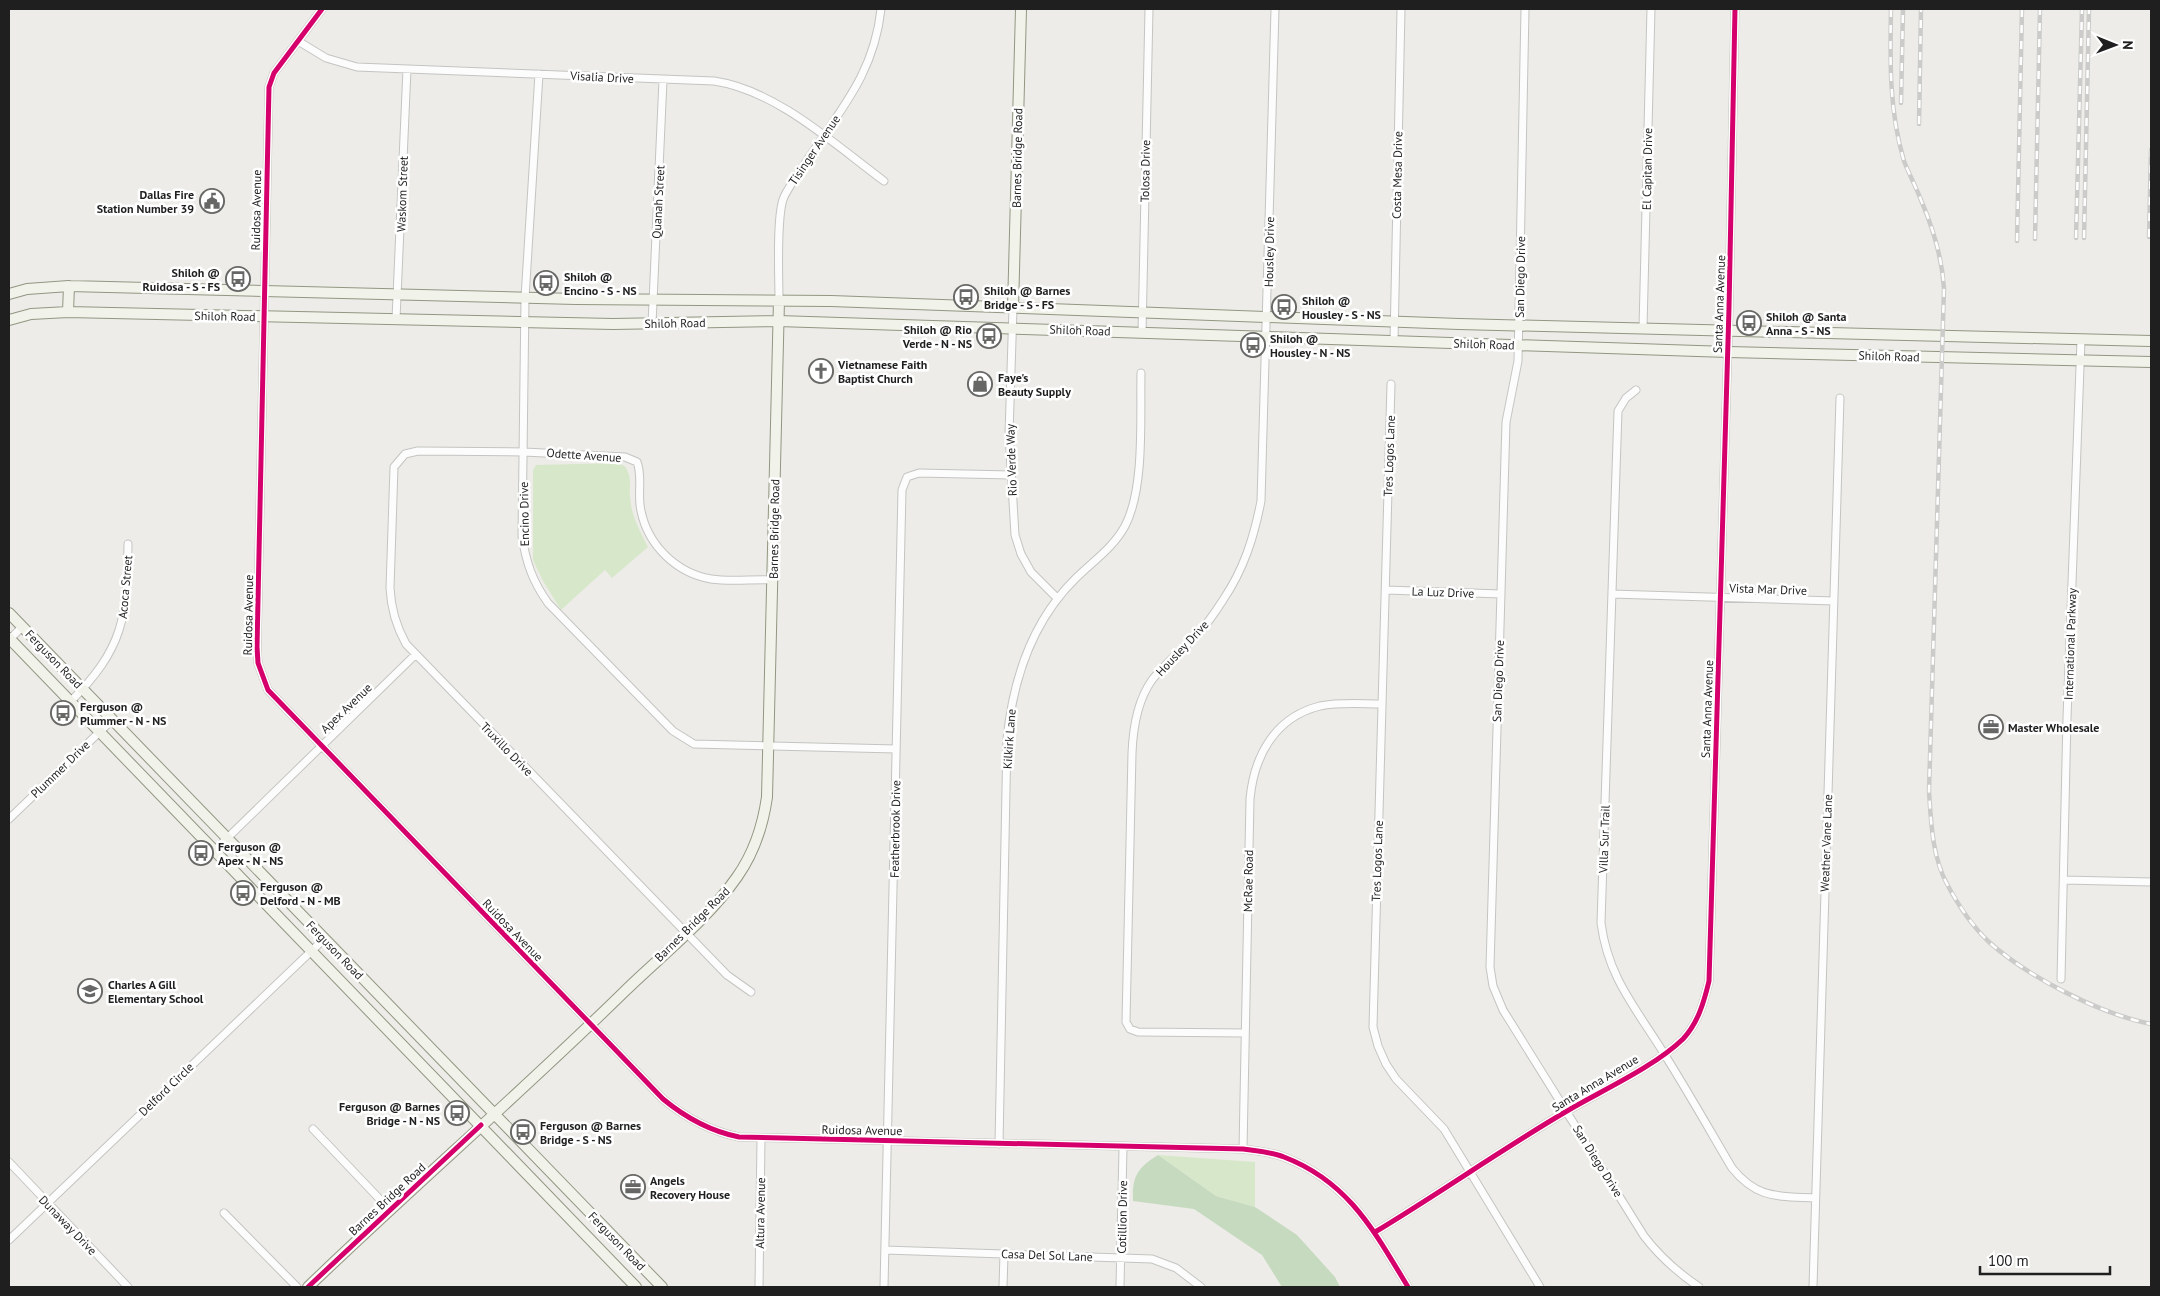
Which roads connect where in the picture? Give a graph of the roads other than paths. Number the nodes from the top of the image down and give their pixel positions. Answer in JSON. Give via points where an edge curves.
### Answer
{"nodes":[{"id":1,"x":322,"y":9,"type":"edge"},
{"id":2,"x":881,"y":9,"type":"edge"},
{"id":3,"x":1021,"y":9,"type":"edge"},
{"id":4,"x":1149,"y":9,"type":"edge"},
{"id":5,"x":1275,"y":9,"type":"edge"},
{"id":6,"x":1401,"y":9,"type":"edge"},
{"id":7,"x":1525,"y":9,"type":"edge"},
{"id":8,"x":1651,"y":9,"type":"edge"},
{"id":9,"x":1735,"y":9,"type":"edge"},
{"id":10,"x":298,"y":41,"type":"junction"},
{"id":11,"x":407,"y":69,"type":"junction"},
{"id":12,"x":539,"y":74,"type":"junction"},
{"id":13,"x":663,"y":80,"type":"junction"},
{"id":14,"x":823,"y":136,"type":"junction"},
{"id":15,"x":884,"y":181,"type":"dead end"},
{"id":16,"x":69,"y":286,"type":"junction"},
{"id":17,"x":264,"y":292,"type":"junction"},
{"id":18,"x":9,"y":294,"type":"edge"},
{"id":19,"x":398,"y":295,"type":"junction"},
{"id":20,"x":525,"y":298,"type":"junction"},
{"id":21,"x":653,"y":299,"type":"junction"},
{"id":22,"x":779,"y":300,"type":"junction"},
{"id":23,"x":1013,"y":308,"type":"junction"},
{"id":24,"x":68,"y":312,"type":"junction"},
{"id":25,"x":1142,"y":312,"type":"junction"},
{"id":26,"x":264,"y":316,"type":"junction"},
{"id":27,"x":1268,"y":317,"type":"junction"},
{"id":28,"x":396,"y":319,"type":"junction"},
{"id":29,"x":9,"y":320,"type":"edge"},
{"id":30,"x":525,"y":321,"type":"junction"},
{"id":31,"x":778,"y":321,"type":"junction"},
{"id":32,"x":1394,"y":321,"type":"junction"},
{"id":33,"x":652,"y":324,"type":"junction"},
{"id":34,"x":1519,"y":324,"type":"junction"},
{"id":35,"x":1012,"y":328,"type":"junction"},
{"id":36,"x":1643,"y":328,"type":"junction"},
{"id":37,"x":1728,"y":331,"type":"junction"},
{"id":38,"x":1142,"y":333,"type":"junction"},
{"id":39,"x":1267,"y":338,"type":"junction"},
{"id":40,"x":2081,"y":340,"type":"junction"},
{"id":41,"x":1394,"y":341,"type":"junction"},
{"id":42,"x":2151,"y":341,"type":"edge"},
{"id":43,"x":1518,"y":345,"type":"junction"},
{"id":44,"x":1728,"y":352,"type":"junction"},
{"id":45,"x":2079,"y":361,"type":"junction"},
{"id":46,"x":2151,"y":362,"type":"edge"},
{"id":47,"x":1142,"y":373,"type":"dead end"},
{"id":48,"x":1391,"y":384,"type":"dead end"},
{"id":49,"x":1636,"y":390,"type":"dead end"},
{"id":50,"x":1840,"y":398,"type":"dead end"},
{"id":51,"x":524,"y":452,"type":"junction"},
{"id":52,"x":406,"y":454,"type":"joint"},
{"id":53,"x":1012,"y":474,"type":"junction"},
{"id":54,"x":128,"y":544,"type":"dead end"},
{"id":55,"x":773,"y":580,"type":"junction"},
{"id":56,"x":1386,"y":590,"type":"junction"},
{"id":57,"x":1501,"y":594,"type":"junction"},
{"id":58,"x":1612,"y":594,"type":"junction"},
{"id":59,"x":1721,"y":597,"type":"junction"},
{"id":60,"x":1058,"y":598,"type":"junction"},
{"id":61,"x":1834,"y":601,"type":"junction"},
{"id":62,"x":9,"y":614,"type":"edge"},
{"id":63,"x":22,"y":627,"type":"junction"},
{"id":64,"x":9,"y":639,"type":"edge"},
{"id":65,"x":415,"y":655,"type":"junction"},
{"id":66,"x":83,"y":689,"type":"junction"},
{"id":67,"x":70,"y":702,"type":"junction"},
{"id":68,"x":1382,"y":704,"type":"junction"},
{"id":69,"x":112,"y":720,"type":"junction"},
{"id":70,"x":99,"y":732,"type":"junction"},
{"id":71,"x":321,"y":746,"type":"junction"},
{"id":72,"x":769,"y":747,"type":"junction"},
{"id":73,"x":896,"y":749,"type":"junction"},
{"id":74,"x":9,"y":819,"type":"edge"},
{"id":75,"x":226,"y":838,"type":"junction"},
{"id":76,"x":214,"y":851,"type":"junction"},
{"id":77,"x":2064,"y":880,"type":"junction"},
{"id":78,"x":2151,"y":882,"type":"edge"},
{"id":79,"x":685,"y":933,"type":"junction"},
{"id":80,"x":324,"y":940,"type":"junction"},
{"id":81,"x":311,"y":951,"type":"junction"},
{"id":82,"x":2061,"y":980,"type":"dead end"},
{"id":83,"x":751,"y":992,"type":"dead end"},
{"id":84,"x":591,"y":1024,"type":"junction"},
{"id":85,"x":1245,"y":1033,"type":"junction"},
{"id":86,"x":1664,"y":1053,"type":"junction"},
{"id":87,"x":1566,"y":1111,"type":"junction"},
{"id":88,"x":494,"y":1113,"type":"junction"},
{"id":89,"x":481,"y":1125,"type":"junction"},
{"id":90,"x":313,"y":1129,"type":"dead end"},
{"id":91,"x":761,"y":1138,"type":"junction"},
{"id":92,"x":887,"y":1140,"type":"junction"},
{"id":93,"x":999,"y":1144,"type":"junction"},
{"id":94,"x":1123,"y":1147,"type":"junction"},
{"id":95,"x":1242,"y":1149,"type":"junction"},
{"id":96,"x":9,"y":1162,"type":"edge"},
{"id":97,"x":1471,"y":1173,"type":"junction"},
{"id":98,"x":1815,"y":1198,"type":"junction"},
{"id":99,"x":47,"y":1203,"type":"junction"},
{"id":100,"x":390,"y":1210,"type":"junction"},
{"id":101,"x":224,"y":1213,"type":"dead end"},
{"id":102,"x":1374,"y":1232,"type":"junction"},
{"id":103,"x":9,"y":1240,"type":"edge"},
{"id":104,"x":885,"y":1250,"type":"junction"},
{"id":105,"x":1004,"y":1254,"type":"junction"},
{"id":106,"x":1121,"y":1258,"type":"junction"},
{"id":107,"x":128,"y":1287,"type":"edge"},
{"id":108,"x":297,"y":1287,"type":"edge"},
{"id":109,"x":308,"y":1287,"type":"edge"},
{"id":110,"x":636,"y":1287,"type":"edge"},
{"id":111,"x":662,"y":1287,"type":"edge"},
{"id":112,"x":759,"y":1287,"type":"edge"},
{"id":113,"x":884,"y":1287,"type":"edge"},
{"id":114,"x":1003,"y":1287,"type":"edge"},
{"id":115,"x":1120,"y":1287,"type":"edge"},
{"id":116,"x":1201,"y":1287,"type":"edge"},
{"id":117,"x":1408,"y":1287,"type":"edge"},
{"id":118,"x":1540,"y":1287,"type":"edge"},
{"id":119,"x":1699,"y":1287,"type":"edge"},
{"id":120,"x":1813,"y":1287,"type":"edge"}],
"edges":[{"from":1,"to":10,"type":"street","name":"Ruidosa Avenue"},
{"from":2,"to":14,"type":"street","name":"Tisinger Avenue","via":[[868,66],[855,92]]},
{"from":3,"to":23,"type":"main road","name":"Barnes Bridge Road"},
{"from":4,"to":25,"type":"street","name":"Tolosa Drive"},
{"from":5,"to":27,"type":"street","name":"Housley Drive"},
{"from":6,"to":32,"type":"street","name":"Costa Mesa Drive"},
{"from":7,"to":34,"type":"street","name":"San Diego Drive"},
{"from":8,"to":36,"type":"street","name":"El Capitan Drive"},
{"from":9,"to":37,"type":"street","name":"Santa Anna Avenue"},
{"from":10,"to":11,"type":"street","name":"Visalia Drive","via":[[341,64]]},
{"from":10,"to":17,"type":"street","name":"Ruidosa Avenue","via":[[274,73],[269,87]]},
{"from":11,"to":12,"type":"street","name":"Visalia Drive"},
{"from":11,"to":19,"type":"street","name":"Waskom Street"},
{"from":12,"to":13,"type":"street","name":"Visalia Drive"},
{"from":12,"to":20,"type":"street","name":"Encino Drive"},
{"from":13,"to":14,"type":"street","name":"Visalia Drive","via":[[735,84],[776,104]]},
{"from":13,"to":21,"type":"street","name":"Quanah Street"},
{"from":14,"to":15,"type":"street","name":"Visalia Drive"},
{"from":14,"to":22,"type":"street","name":"Tisinger Avenue","via":[[783,198]]},
{"from":16,"to":17,"type":"main road","name":"Shiloh Road"},
{"from":16,"to":18,"type":"main road","name":"Shiloh Road"},
{"from":16,"to":24,"type":"main road"},
{"from":17,"to":19,"type":"main road","name":"Shiloh Road"},
{"from":17,"to":26,"type":"street","name":"Ruidosa Avenue"},
{"from":19,"to":20,"type":"main road","name":"Shiloh Road"},
{"from":19,"to":28,"type":"street","name":"Waskom Street"},
{"from":20,"to":21,"type":"main road","name":"Shiloh Road"},
{"from":20,"to":30,"type":"street","name":"Encino Drive"},
{"from":21,"to":22,"type":"main road","name":"Shiloh Road"},
{"from":21,"to":33,"type":"street","name":"Quanah Street"},
{"from":22,"to":23,"type":"main road","name":"Shiloh Road"},
{"from":22,"to":31,"type":"main road","name":"Barnes Bridge Road"},
{"from":23,"to":25,"type":"main road","name":"Shiloh Road"},
{"from":23,"to":35,"type":"street","name":"Rio Verde Way"},
{"from":24,"to":26,"type":"main road","name":"Shiloh Road"},
{"from":24,"to":29,"type":"main road","name":"Shiloh Road","via":[[31,314]]},
{"from":25,"to":27,"type":"main road","name":"Shiloh Road"},
{"from":25,"to":38,"type":"street","name":"Tolosa Drive"},
{"from":26,"to":28,"type":"main road","name":"Shiloh Road"},
{"from":26,"to":71,"type":"street","name":"Ruidosa Avenue","via":[[258,663],[268,690]]},
{"from":27,"to":32,"type":"main road","name":"Shiloh Road"},
{"from":27,"to":39,"type":"street","name":"Housley Drive"},
{"from":28,"to":30,"type":"main road","name":"Shiloh Road"},
{"from":30,"to":33,"type":"main road","name":"Shiloh Road"},
{"from":30,"to":51,"type":"street","name":"Encino Drive"},
{"from":31,"to":33,"type":"main road","name":"Shiloh Road"},
{"from":31,"to":35,"type":"main road","name":"Shiloh Road"},
{"from":31,"to":55,"type":"main road","name":"Barnes Bridge Road"},
{"from":32,"to":34,"type":"main road","name":"Shiloh Road"},
{"from":32,"to":41,"type":"street","name":"Costa Mesa Drive"},
{"from":34,"to":36,"type":"main road","name":"Shiloh Road"},
{"from":34,"to":43,"type":"street","name":"San Diego Drive"},
{"from":35,"to":38,"type":"main road","name":"Shiloh Road"},
{"from":35,"to":53,"type":"street","name":"Rio Verde Way","via":[[1009,434]]},
{"from":36,"to":37,"type":"main road","name":"Shiloh Road"},
{"from":37,"to":40,"type":"main road","name":"Shiloh Road"},
{"from":37,"to":44,"type":"street","name":"Santa Anna Avenue"},
{"from":38,"to":39,"type":"main road","name":"Shiloh Road"},
{"from":39,"to":41,"type":"main road","name":"Shiloh Road"},
{"from":39,"to":85,"type":"street","name":"Housley Drive","via":[[1264,466],[1255,534],[1244,563],[1223,601],[1145,692],[1135,723],[1132,753],[1126,1022],[1130,1030],[1138,1032]]},
{"from":40,"to":42,"type":"main road","name":"Shiloh Road"},
{"from":40,"to":45,"type":"street","name":"International Parkway"},
{"from":41,"to":43,"type":"main road","name":"Shiloh Road"},
{"from":43,"to":44,"type":"main road","name":"Shiloh Road"},
{"from":43,"to":57,"type":"street","name":"San Diego Drive","via":[[1506,422]]},
{"from":44,"to":45,"type":"main road","name":"Shiloh Road"},
{"from":44,"to":59,"type":"street","name":"Santa Anna Avenue"},
{"from":45,"to":46,"type":"main road","name":"Shiloh Road"},
{"from":45,"to":77,"type":"street","name":"International Parkway"},
{"from":47,"to":60,"type":"street","name":"Kilkirk Lane","via":[[1134,501],[1115,541]]},
{"from":48,"to":56,"type":"street","name":"Tres Logos Lane"},
{"from":49,"to":58,"type":"street","name":"Villa Sur Trail","via":[[1618,411]]},
{"from":50,"to":61,"type":"street","name":"Weather Vane Lane"},
{"from":51,"to":52,"type":"street","name":"Odette Avenue","via":[[418,451]]},
{"from":51,"to":55,"type":"street","name":"Odette Avenue","via":[[625,457],[637,462],[641,472],[638,493],[641,512],[656,544],[668,559],[684,570],[711,579]]},
{"from":51,"to":72,"type":"street","name":"Encino Drive","via":[[522,536],[526,562],[548,604],[680,737],[694,744]]},
{"from":52,"to":65,"type":"street","name":"Truxillo Drive","via":[[394,467],[390,588],[391,607],[398,629]]},
{"from":53,"to":60,"type":"street","name":"Rio Verde Way","via":[[1015,535],[1020,554],[1031,572]]},
{"from":53,"to":73,"type":"street","name":"Featherbrook Drive","via":[[919,473],[907,477],[902,490]]},
{"from":54,"to":66,"type":"street","name":"Acoca Street","via":[[127,594],[122,626],[108,659]]},
{"from":55,"to":72,"type":"main road","name":"Barnes Bridge Road"},
{"from":56,"to":57,"type":"street","name":"La Luz Drive"},
{"from":56,"to":68,"type":"street","name":"Tres Logos Lane"},
{"from":57,"to":87,"type":"street","name":"San Diego Drive","via":[[1490,967],[1493,986],[1503,1010]]},
{"from":58,"to":59,"type":"street","name":"Vista Mar Drive"},
{"from":58,"to":86,"type":"street","name":"Villa Sur Trail","via":[[1601,923],[1604,948],[1613,973]]},
{"from":59,"to":61,"type":"street","name":"Vista Mar Drive"},
{"from":59,"to":86,"type":"street","name":"Santa Anna Avenue","via":[[1709,981],[1695,1023]]},
{"from":60,"to":93,"type":"street","name":"Kilkirk Lane","via":[[1022,664],[1007,738]]},
{"from":61,"to":98,"type":"street","name":"Weather Vane Lane"},
{"from":62,"to":63,"type":"main road","name":"Ferguson Road"},
{"from":63,"to":64,"type":"street"},
{"from":63,"to":66,"type":"main road","name":"Ferguson Road"},
{"from":64,"to":67,"type":"main road","name":"Ferguson Road"},
{"from":65,"to":71,"type":"street","name":"Apex Avenue"},
{"from":65,"to":79,"type":"street","name":"Truxillo Drive"},
{"from":66,"to":67,"type":"street","name":"Acoca Street"},
{"from":66,"to":69,"type":"main road","name":"Ferguson Road"},
{"from":67,"to":70,"type":"main road","name":"Ferguson Road"},
{"from":68,"to":85,"type":"street","name":"McRae Road","via":[[1320,706],[1303,713],[1275,734],[1257,761],[1250,798]]},
{"from":68,"to":97,"type":"street","name":"Tres Logos Lane","via":[[1373,1027],[1378,1046],[1396,1079],[1435,1117]]},
{"from":69,"to":70,"type":"street","name":"Plummer Drive"},
{"from":69,"to":75,"type":"main road","name":"Ferguson Road"},
{"from":70,"to":74,"type":"street","name":"Plummer Drive"},
{"from":70,"to":76,"type":"main road","name":"Ferguson Road"},
{"from":71,"to":75,"type":"street","name":"Apex Avenue"},
{"from":71,"to":84,"type":"street","name":"Ruidosa Avenue"},
{"from":72,"to":73,"type":"street","name":"Encino Drive"},
{"from":72,"to":79,"type":"main road","name":"Barnes Bridge Road","via":[[767,796],[758,837],[737,877]]},
{"from":73,"to":92,"type":"street","name":"Featherbrook Drive"},
{"from":75,"to":76,"type":"street","name":"Apex Avenue"},
{"from":75,"to":80,"type":"main road","name":"Ferguson Road"},
{"from":76,"to":81,"type":"main road","name":"Ferguson Road"},
{"from":77,"to":78,"type":"street"},
{"from":77,"to":82,"type":"street","name":"International Parkway"},
{"from":79,"to":83,"type":"street","name":"Truxillo Drive","via":[[727,975]]},
{"from":79,"to":84,"type":"main road","name":"Barnes Bridge Road"},
{"from":80,"to":81,"type":"street","name":"Delford Circle"},
{"from":80,"to":88,"type":"main road","name":"Ferguson Road"},
{"from":81,"to":89,"type":"main road","name":"Ferguson Road"},
{"from":81,"to":99,"type":"street","name":"Delford Circle"},
{"from":84,"to":88,"type":"main road","name":"Barnes Bridge Road"},
{"from":84,"to":91,"type":"street","name":"Ruidosa Avenue","via":[[682,1115],[720,1133]]},
{"from":85,"to":95,"type":"street","name":"McRae Road"},
{"from":86,"to":87,"type":"street","name":"Santa Anna Avenue"},
{"from":86,"to":98,"type":"street","name":"Villa Sur Trail","via":[[1744,1183],[1778,1196]]},
{"from":87,"to":97,"type":"street","name":"Santa Anna Avenue"},
{"from":87,"to":119,"type":"street","name":"San Diego Drive","via":[[1644,1236],[1661,1257]]},
{"from":88,"to":89,"type":"main road","name":"Barnes Bridge Road"},
{"from":88,"to":111,"type":"main road","name":"Ferguson Road"},
{"from":89,"to":100,"type":"main road","name":"Barnes Bridge Road"},
{"from":89,"to":110,"type":"main road","name":"Ferguson Road"},
{"from":90,"to":100,"type":"street"},
{"from":91,"to":92,"type":"street","name":"Ruidosa Avenue"},
{"from":91,"to":112,"type":"street","name":"Altura Avenue"},
{"from":92,"to":93,"type":"street","name":"Ruidosa Avenue"},
{"from":92,"to":104,"type":"street","name":"Featherbrook Drive"},
{"from":93,"to":94,"type":"street","name":"Ruidosa Avenue"},
{"from":94,"to":95,"type":"street","name":"Ruidosa Avenue"},
{"from":94,"to":106,"type":"street","name":"Cotillion Drive"},
{"from":95,"to":102,"type":"street","name":"Ruidosa Avenue","via":[[1283,1156],[1309,1169],[1356,1205]]},
{"from":96,"to":99,"type":"street","name":"Dunaway Drive"},
{"from":97,"to":102,"type":"street","name":"Santa Anna Avenue"},
{"from":97,"to":118,"type":"street","name":"Tres Logos Lane"},
{"from":98,"to":120,"type":"street","name":"Weather Vane Lane"},
{"from":99,"to":103,"type":"street","name":"Delford Circle"},
{"from":99,"to":107,"type":"street","name":"Dunaway Drive"},
{"from":100,"to":109,"type":"main road","name":"Barnes Bridge Road"},
{"from":101,"to":108,"type":"street"},
{"from":102,"to":117,"type":"street","name":"Ruidosa Avenue"},
{"from":104,"to":105,"type":"street","name":"Casa Del Sol Lane"},
{"from":104,"to":113,"type":"street","name":"Featherbrook Drive"},
{"from":105,"to":106,"type":"street","name":"Casa Del Sol Lane"},
{"from":105,"to":114,"type":"street"},
{"from":106,"to":115,"type":"street","name":"Cotillion Drive"},
{"from":106,"to":116,"type":"street","name":"Casa Del Sol Lane","via":[[1152,1259],[1176,1268]]}]}
